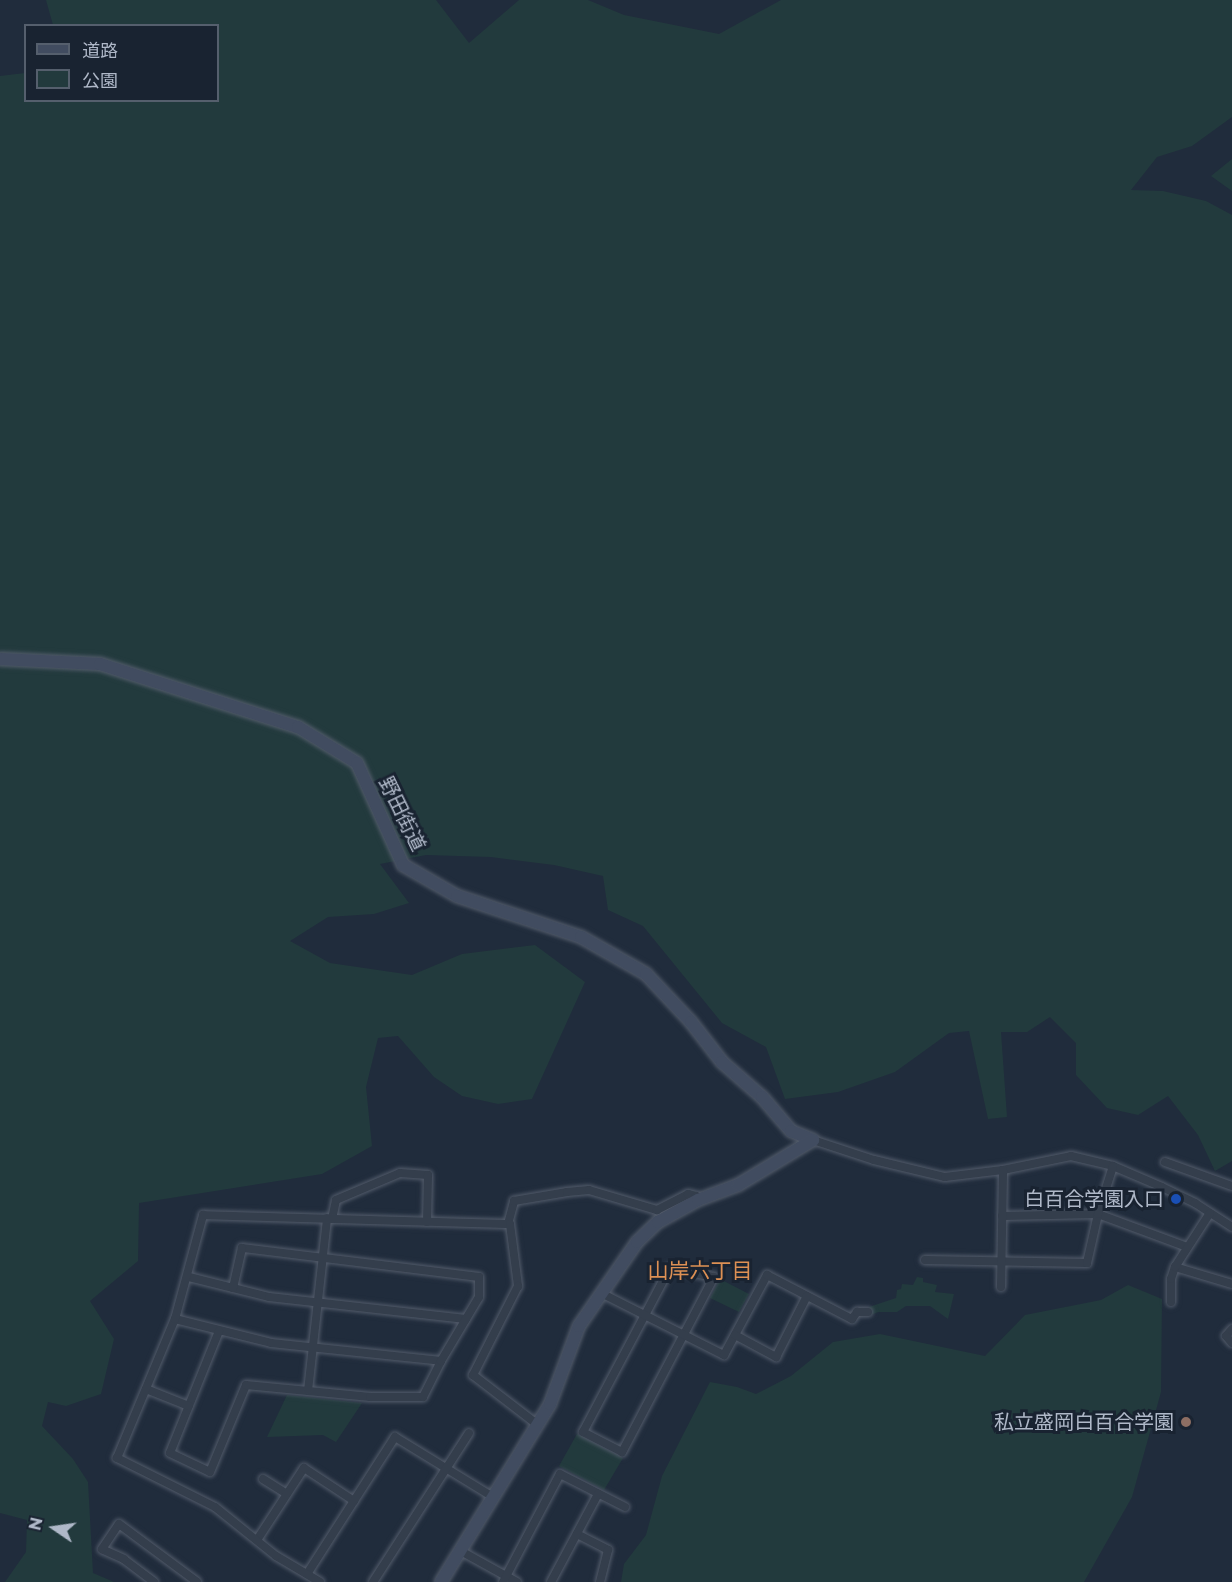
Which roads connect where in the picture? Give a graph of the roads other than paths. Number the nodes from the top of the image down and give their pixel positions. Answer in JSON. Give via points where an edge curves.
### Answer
{"nodes":[{"id":1,"x":0,"y":658,"type":"edge"},
{"id":2,"x":813,"y":1140,"type":"junction"},
{"id":3,"x":1165,"y":1162,"type":"dead end"},
{"id":4,"x":1113,"y":1166,"type":"junction"},
{"id":5,"x":1003,"y":1170,"type":"junction"},
{"id":6,"x":1232,"y":1186,"type":"edge"},
{"id":7,"x":698,"y":1200,"type":"junction"},
{"id":8,"x":1210,"y":1213,"type":"junction"},
{"id":9,"x":1098,"y":1214,"type":"junction"},
{"id":10,"x":1002,"y":1216,"type":"junction"},
{"id":11,"x":330,"y":1219,"type":"junction"},
{"id":12,"x":427,"y":1222,"type":"junction"},
{"id":13,"x":508,"y":1224,"type":"junction"},
{"id":14,"x":1232,"y":1227,"type":"edge"},
{"id":15,"x":1187,"y":1247,"type":"junction"},
{"id":16,"x":322,"y":1258,"type":"junction"},
{"id":17,"x":925,"y":1260,"type":"dead end"},
{"id":18,"x":1002,"y":1262,"type":"junction"},
{"id":19,"x":1175,"y":1267,"type":"junction"},
{"id":20,"x":189,"y":1277,"type":"dead end"},
{"id":21,"x":1232,"y":1284,"type":"edge"},
{"id":22,"x":1001,"y":1287,"type":"dead end"},
{"id":23,"x":233,"y":1288,"type":"junction"},
{"id":24,"x":601,"y":1293,"type":"junction"},
{"id":25,"x":807,"y":1296,"type":"junction"},
{"id":26,"x":1171,"y":1302,"type":"dead end"},
{"id":27,"x":318,"y":1303,"type":"junction"},
{"id":28,"x":868,"y":1312,"type":"dead end"},
{"id":29,"x":645,"y":1315,"type":"junction"},
{"id":30,"x":175,"y":1319,"type":"junction"},
{"id":31,"x":466,"y":1319,"type":"junction"},
{"id":32,"x":1232,"y":1329,"type":"edge"},
{"id":33,"x":219,"y":1331,"type":"junction"},
{"id":34,"x":684,"y":1334,"type":"junction"},
{"id":35,"x":735,"y":1335,"type":"junction"},
{"id":36,"x":1232,"y":1343,"type":"edge"},
{"id":37,"x":313,"y":1348,"type":"junction"},
{"id":38,"x":441,"y":1361,"type":"junction"},
{"id":39,"x":146,"y":1389,"type":"junction"},
{"id":40,"x":308,"y":1391,"type":"junction"},
{"id":41,"x":189,"y":1406,"type":"junction"},
{"id":42,"x":538,"y":1425,"type":"junction"},
{"id":43,"x":469,"y":1433,"type":"dead end"},
{"id":44,"x":446,"y":1469,"type":"junction"},
{"id":45,"x":263,"y":1479,"type":"dead end"},
{"id":46,"x":287,"y":1494,"type":"junction"},
{"id":47,"x":598,"y":1494,"type":"junction"},
{"id":48,"x":493,"y":1497,"type":"junction"},
{"id":49,"x":354,"y":1501,"type":"junction"},
{"id":50,"x":625,"y":1507,"type":"dead end"},
{"id":51,"x":577,"y":1534,"type":"junction"},
{"id":52,"x":257,"y":1540,"type":"junction"},
{"id":53,"x":459,"y":1550,"type":"junction"},
{"id":54,"x":307,"y":1574,"type":"junction"},
{"id":55,"x":504,"y":1579,"type":"edge"},
{"id":56,"x":154,"y":1582,"type":"edge"},
{"id":57,"x":197,"y":1582,"type":"edge"},
{"id":58,"x":320,"y":1582,"type":"edge"},
{"id":59,"x":373,"y":1582,"type":"edge"},
{"id":60,"x":441,"y":1582,"type":"edge"},
{"id":61,"x":517,"y":1582,"type":"edge"},
{"id":62,"x":551,"y":1582,"type":"edge"},
{"id":63,"x":600,"y":1582,"type":"edge"}],
"edges":[{"from":1,"to":2,"type":"street","name":"野田街道","via":[[100,664],[298,726],[357,763],[403,865],[457,896],[580,937],[646,974],[722,1062],[762,1097],[791,1131]]},
{"from":2,"to":5,"type":"street","via":[[945,1177]]},
{"from":2,"to":7,"type":"street","via":[[738,1185]]},
{"from":3,"to":6,"type":"street"},
{"from":4,"to":5,"type":"street","via":[[1071,1156]]},
{"from":4,"to":8,"type":"street"},
{"from":4,"to":9,"type":"street"},
{"from":5,"to":10,"type":"street"},
{"from":7,"to":13,"type":"street","via":[[688,1194],[657,1210],[589,1190],[567,1192],[513,1201]]},
{"from":7,"to":24,"type":"street","via":[[658,1222],[637,1242]]},
{"from":8,"to":14,"type":"street"},
{"from":8,"to":15,"type":"street"},
{"from":9,"to":10,"type":"street"},
{"from":9,"to":15,"type":"street"},
{"from":9,"to":18,"type":"street","via":[[1088,1263]]},
{"from":10,"to":18,"type":"street"},
{"from":11,"to":12,"type":"street"},
{"from":11,"to":12,"type":"street","via":[[336,1200],[400,1173],[428,1175]]},
{"from":11,"to":16,"type":"street"},
{"from":11,"to":30,"type":"street","via":[[203,1215]]},
{"from":12,"to":13,"type":"street"},
{"from":13,"to":42,"type":"street","via":[[518,1286],[473,1375]]},
{"from":15,"to":19,"type":"street"},
{"from":16,"to":23,"type":"street","via":[[242,1248]]},
{"from":16,"to":27,"type":"street"},
{"from":16,"to":31,"type":"street","via":[[479,1277],[479,1297]]},
{"from":17,"to":18,"type":"street"},
{"from":18,"to":22,"type":"street"},
{"from":19,"to":21,"type":"street"},
{"from":19,"to":26,"type":"street"},
{"from":20,"to":23,"type":"street"},
{"from":23,"to":27,"type":"street"},
{"from":24,"to":29,"type":"street"},
{"from":24,"to":42,"type":"street","via":[[579,1326],[550,1404]]},
{"from":25,"to":28,"type":"street","via":[[852,1319],[856,1312]]},
{"from":25,"to":35,"type":"street","via":[[767,1275]]},
{"from":25,"to":35,"type":"street","via":[[776,1357]]},
{"from":27,"to":31,"type":"street"},
{"from":27,"to":37,"type":"street"},
{"from":29,"to":34,"type":"street"},
{"from":29,"to":34,"type":"street","via":[[670,1268],[714,1277]]},
{"from":29,"to":34,"type":"street","via":[[583,1432],[622,1452]]},
{"from":30,"to":33,"type":"street"},
{"from":30,"to":39,"type":"street"},
{"from":31,"to":38,"type":"street"},
{"from":32,"to":36,"type":"street","via":[[1226,1336]]},
{"from":33,"to":37,"type":"street"},
{"from":33,"to":41,"type":"street"},
{"from":34,"to":35,"type":"street","via":[[724,1355]]},
{"from":37,"to":38,"type":"street"},
{"from":37,"to":40,"type":"street"},
{"from":38,"to":40,"type":"street","via":[[423,1397]]},
{"from":39,"to":41,"type":"street"},
{"from":39,"to":52,"type":"street","via":[[117,1458],[215,1508]]},
{"from":40,"to":41,"type":"street","via":[[246,1385],[210,1472],[170,1453]]},
{"from":42,"to":48,"type":"street"},
{"from":43,"to":44,"type":"street"},
{"from":44,"to":48,"type":"street"},
{"from":44,"to":49,"type":"street","via":[[395,1437]]},
{"from":44,"to":59,"type":"street"},
{"from":45,"to":46,"type":"street"},
{"from":46,"to":49,"type":"street","via":[[304,1468]]},
{"from":46,"to":52,"type":"street"},
{"from":47,"to":50,"type":"street"},
{"from":47,"to":51,"type":"street"},
{"from":47,"to":55,"type":"street","via":[[560,1474]]},
{"from":48,"to":53,"type":"street"},
{"from":49,"to":54,"type":"street"},
{"from":51,"to":62,"type":"street"},
{"from":51,"to":63,"type":"street","via":[[608,1550]]},
{"from":52,"to":54,"type":"street"},
{"from":53,"to":55,"type":"street"},
{"from":53,"to":60,"type":"street"},
{"from":54,"to":58,"type":"street"},
{"from":55,"to":61,"type":"street"},
{"from":56,"to":57,"type":"street","via":[[124,1559],[102,1549],[119,1524]]}]}
